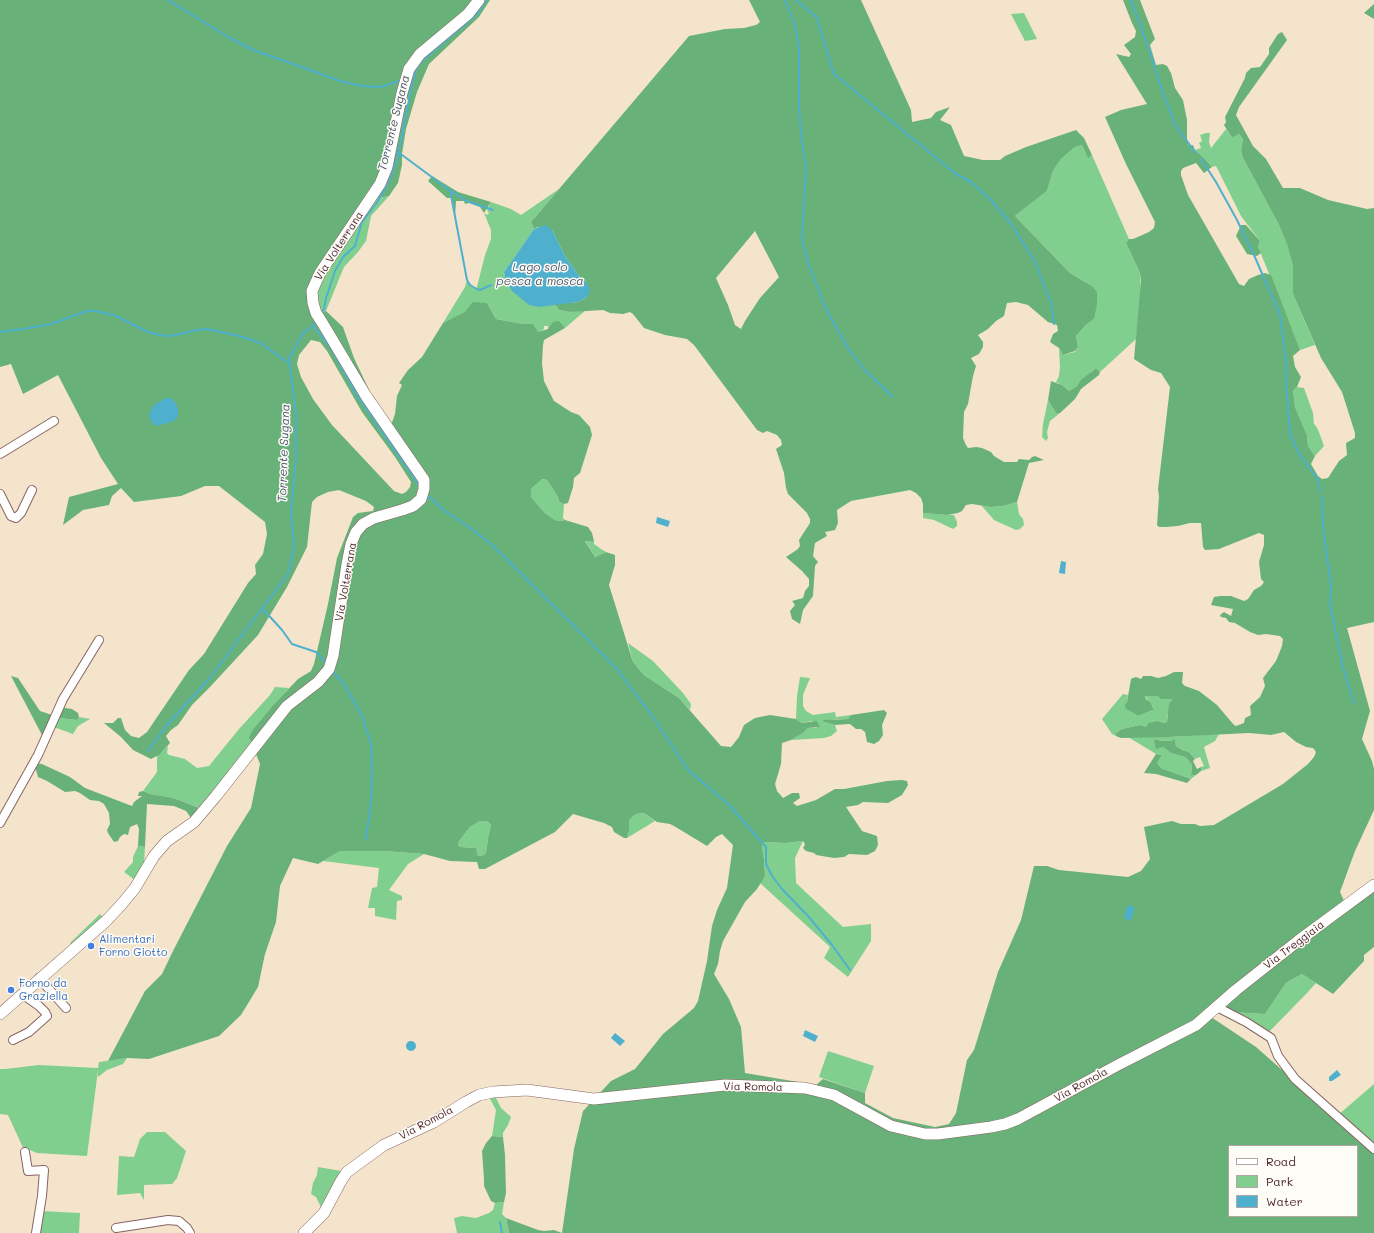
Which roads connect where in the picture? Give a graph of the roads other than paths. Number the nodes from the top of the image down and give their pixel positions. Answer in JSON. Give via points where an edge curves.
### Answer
{"nodes":[{"id":1,"x":479,"y":0,"type":"edge"},
{"id":2,"x":54,"y":421,"type":"dead end"},
{"id":3,"x":1,"y":452,"type":"edge"},
{"id":4,"x":32,"y":490,"type":"dead end"},
{"id":5,"x":0,"y":494,"type":"edge"},
{"id":6,"x":100,"y":640,"type":"dead end"},
{"id":7,"x":0,"y":823,"type":"edge"},
{"id":8,"x":1374,"y":885,"type":"edge"},
{"id":9,"x":39,"y":978,"type":"junction"},
{"id":10,"x":22,"y":994,"type":"junction"},
{"id":11,"x":1217,"y":1007,"type":"junction"},
{"id":12,"x":66,"y":1008,"type":"dead end"},
{"id":13,"x":0,"y":1014,"type":"edge"},
{"id":14,"x":14,"y":1040,"type":"dead end"},
{"id":15,"x":1374,"y":1149,"type":"edge"},
{"id":16,"x":25,"y":1152,"type":"dead end"},
{"id":17,"x":116,"y":1228,"type":"dead end"},
{"id":18,"x":36,"y":1233,"type":"edge"},
{"id":19,"x":190,"y":1233,"type":"edge"},
{"id":20,"x":304,"y":1233,"type":"edge"}],
"edges":[{"from":1,"to":9,"type":"main road","name":"Via Volterrana","via":[[468,14],[420,54],[408,69],[387,167],[380,184],[320,273],[312,291],[316,313],[366,396],[424,480],[421,499],[413,506],[374,518],[363,524],[356,532],[347,564],[329,669],[318,682],[287,706],[194,822],[167,841],[154,856],[135,888],[109,918]]},
{"from":2,"to":3,"type":"street"},
{"from":4,"to":5,"type":"street","via":[[16,518],[11,516]]},
{"from":6,"to":7,"type":"street","via":[[63,699],[38,755]]},
{"from":8,"to":11,"type":"main road","name":"Via Treggiaia","via":[[1298,941]]},
{"from":9,"to":10,"type":"main road","name":"Via Volterrana"},
{"from":9,"to":12,"type":"street"},
{"from":10,"to":13,"type":"main road","name":"Via Volterrana"},
{"from":10,"to":14,"type":"street","via":[[39,1006],[47,1016],[29,1032]]},
{"from":11,"to":15,"type":"street","via":[[1271,1038],[1278,1056],[1295,1079]]},
{"from":11,"to":20,"type":"main road","name":"Via Romola","via":[[1196,1025],[1018,1119],[991,1128],[925,1134],[891,1126],[834,1095],[806,1088],[725,1086],[594,1099],[528,1090],[479,1095],[434,1122],[384,1145],[347,1172],[324,1213]]},
{"from":16,"to":18,"type":"street","via":[[28,1170],[44,1170]]},
{"from":17,"to":19,"type":"street","via":[[168,1220],[178,1221]]}]}
